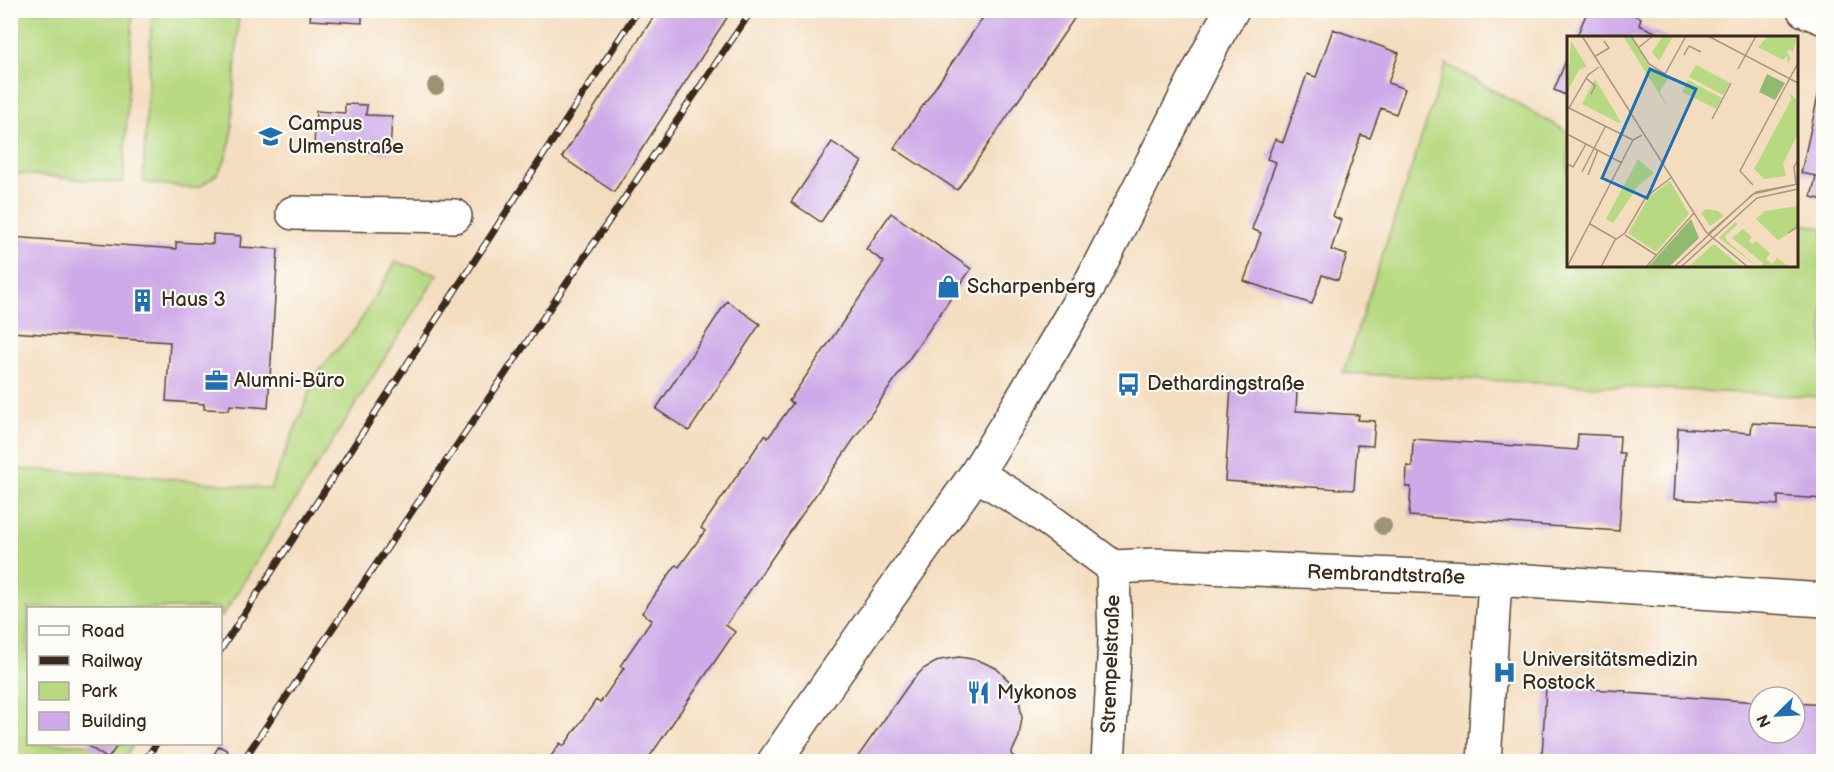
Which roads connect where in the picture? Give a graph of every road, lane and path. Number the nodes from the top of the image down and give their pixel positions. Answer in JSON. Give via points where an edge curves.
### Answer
{"nodes":[{"id":1,"x":1232,"y":10,"type":"edge"},
{"id":2,"x":1803,"y":10,"type":"edge"},
{"id":3,"x":1824,"y":18,"type":"edge"},
{"id":4,"x":293,"y":213,"type":"dead end"},
{"id":5,"x":454,"y":216,"type":"dead end"},
{"id":6,"x":976,"y":474,"type":"junction"},
{"id":7,"x":1113,"y":567,"type":"junction"},
{"id":8,"x":1495,"y":579,"type":"junction"},
{"id":9,"x":1824,"y":600,"type":"edge"},
{"id":10,"x":774,"y":762,"type":"edge"},
{"id":11,"x":1108,"y":762,"type":"edge"},
{"id":12,"x":1484,"y":762,"type":"edge"}],
"edges":[{"from":1,"to":6,"type":"street","via":[[1090,284]]},
{"from":2,"to":3,"type":"street"},
{"from":4,"to":5,"type":"street"},
{"from":6,"to":7,"type":"street","via":[[1034,509]]},
{"from":6,"to":10,"type":"street"},
{"from":7,"to":8,"type":"street","name":"Rembrandtstraße","via":[[1156,565]]},
{"from":7,"to":11,"type":"street","name":"Strempelstraße","via":[[1115,642]]},
{"from":8,"to":9,"type":"street","name":"Rembrandtstraße"},
{"from":8,"to":12,"type":"street"}]}
